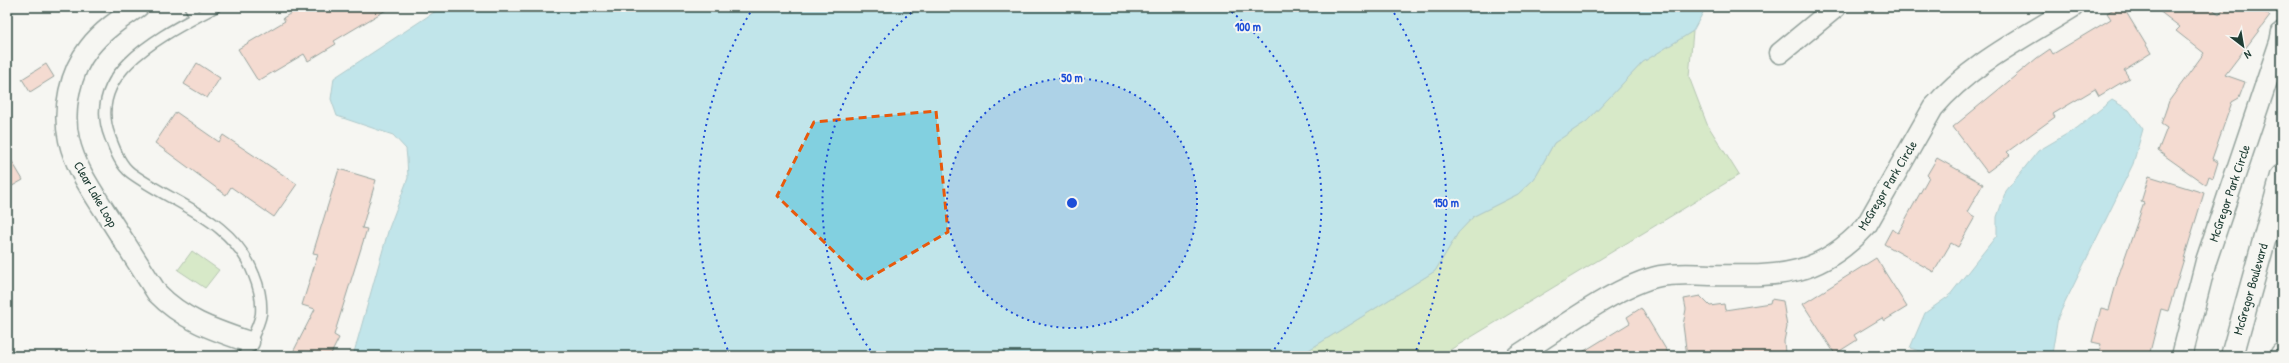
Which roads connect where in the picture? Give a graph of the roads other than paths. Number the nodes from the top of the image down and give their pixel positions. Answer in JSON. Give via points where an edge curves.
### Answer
{"nodes":[{"id":1,"x":138,"y":7,"type":"edge"},
{"id":2,"x":190,"y":7,"type":"edge"},
{"id":3,"x":215,"y":7,"type":"edge"},
{"id":4,"x":1836,"y":7,"type":"edge"},
{"id":5,"x":2073,"y":7,"type":"edge"},
{"id":6,"x":196,"y":17,"type":"junction"},
{"id":7,"x":2282,"y":32,"type":"edge"},
{"id":8,"x":1780,"y":53,"type":"dead end"},
{"id":9,"x":2282,"y":176,"type":"edge"},
{"id":10,"x":247,"y":349,"type":"edge"},
{"id":11,"x":1517,"y":356,"type":"edge"},
{"id":12,"x":2182,"y":356,"type":"edge"},
{"id":13,"x":2232,"y":356,"type":"edge"}],
"edges":[{"from":1,"to":10,"type":"street","name":"Clear Lake Loop","via":[[105,31],[79,63],[68,102],[66,122],[69,141],[84,178],[157,293],[172,308]]},
{"from":2,"to":6,"type":"lane"},
{"from":3,"to":6,"type":"lane"},
{"from":4,"to":8,"type":"street"},
{"from":5,"to":11,"type":"street","name":"McGregor Park Circle","via":[[1979,66],[1945,94],[1933,108],[1866,226],[1833,256],[1817,265],[1774,275],[1659,276],[1610,298]]},
{"from":6,"to":10,"type":"lane","via":[[128,62],[113,80],[105,113],[108,132],[119,158],[130,172],[219,226],[243,252],[260,294],[261,314]]},
{"from":7,"to":12,"type":"street","name":"McGregor Park Circle","via":[[2206,261]]},
{"from":9,"to":13,"type":"main road","name":"McGregor Boulevard"}]}
